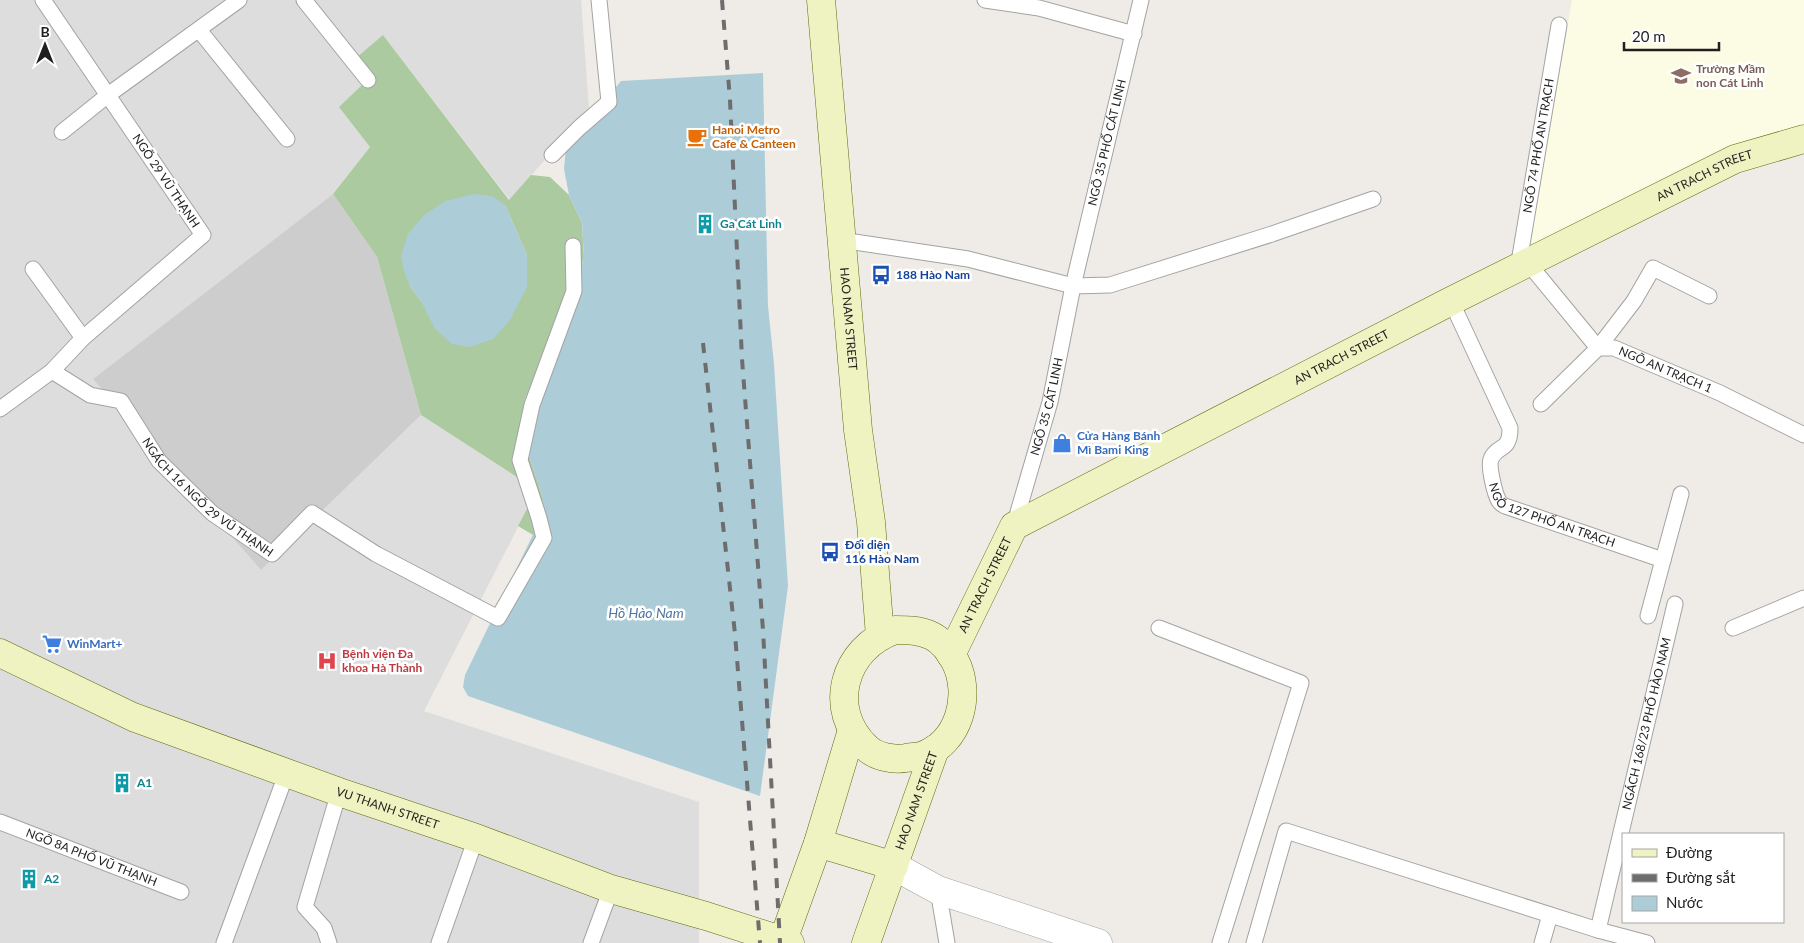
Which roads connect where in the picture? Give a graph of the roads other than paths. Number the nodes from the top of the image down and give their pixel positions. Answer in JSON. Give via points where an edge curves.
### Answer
{"nodes":[{"id":1,"x":43,"y":0,"type":"edge"},
{"id":2,"x":239,"y":0,"type":"edge"},
{"id":3,"x":304,"y":0,"type":"edge"},
{"id":4,"x":821,"y":0,"type":"edge"},
{"id":5,"x":985,"y":0,"type":"edge"},
{"id":6,"x":1141,"y":0,"type":"edge"},
{"id":7,"x":597,"y":2,"type":"edge"},
{"id":8,"x":1559,"y":25,"type":"dead end"},
{"id":9,"x":199,"y":30,"type":"junction"},
{"id":10,"x":1134,"y":34,"type":"junction"},
{"id":11,"x":368,"y":80,"type":"dead end"},
{"id":12,"x":108,"y":95,"type":"junction"},
{"id":13,"x":62,"y":132,"type":"dead end"},
{"id":14,"x":287,"y":139,"type":"dead end"},
{"id":15,"x":1804,"y":139,"type":"edge"},
{"id":16,"x":552,"y":155,"type":"dead end"},
{"id":17,"x":1373,"y":200,"type":"dead end"},
{"id":18,"x":841,"y":240,"type":"junction"},
{"id":19,"x":573,"y":246,"type":"dead end"},
{"id":20,"x":1523,"y":265,"type":"junction"},
{"id":21,"x":34,"y":269,"type":"dead end"},
{"id":22,"x":1074,"y":286,"type":"junction"},
{"id":23,"x":1709,"y":296,"type":"dead end"},
{"id":24,"x":1451,"y":301,"type":"junction"},
{"id":25,"x":83,"y":338,"type":"junction"},
{"id":26,"x":1598,"y":348,"type":"junction"},
{"id":27,"x":52,"y":371,"type":"junction"},
{"id":28,"x":1541,"y":404,"type":"dead end"},
{"id":29,"x":0,"y":409,"type":"edge"},
{"id":30,"x":1804,"y":435,"type":"edge"},
{"id":31,"x":1681,"y":494,"type":"dead end"},
{"id":32,"x":1014,"y":526,"type":"junction"},
{"id":33,"x":1663,"y":560,"type":"junction"},
{"id":34,"x":1804,"y":598,"type":"edge"},
{"id":35,"x":1674,"y":604,"type":"dead end"},
{"id":36,"x":1648,"y":616,"type":"dead end"},
{"id":37,"x":1159,"y":628,"type":"dead end"},
{"id":38,"x":1733,"y":628,"type":"dead end"},
{"id":39,"x":880,"y":636,"type":"junction"},
{"id":40,"x":0,"y":653,"type":"edge"},
{"id":41,"x":952,"y":655,"type":"junction"},
{"id":42,"x":852,"y":730,"type":"junction"},
{"id":43,"x":935,"y":749,"type":"junction"},
{"id":44,"x":287,"y":772,"type":"junction"},
{"id":45,"x":339,"y":792,"type":"junction"},
{"id":46,"x":0,"y":822,"type":"edge"},
{"id":47,"x":476,"y":838,"type":"junction"},
{"id":48,"x":818,"y":843,"type":"junction"},
{"id":49,"x":894,"y":866,"type":"junction"},
{"id":50,"x":611,"y":889,"type":"junction"},
{"id":51,"x":938,"y":890,"type":"junction"},
{"id":52,"x":181,"y":892,"type":"dead end"},
{"id":53,"x":1550,"y":915,"type":"junction"},
{"id":54,"x":1598,"y":930,"type":"junction"},
{"id":55,"x":785,"y":942,"type":"edge"},
{"id":56,"x":224,"y":943,"type":"edge"},
{"id":57,"x":329,"y":943,"type":"edge"},
{"id":58,"x":439,"y":943,"type":"edge"},
{"id":59,"x":591,"y":943,"type":"edge"},
{"id":60,"x":866,"y":943,"type":"edge"},
{"id":61,"x":946,"y":943,"type":"edge"},
{"id":62,"x":1098,"y":943,"type":"edge"},
{"id":63,"x":1220,"y":943,"type":"edge"},
{"id":64,"x":1254,"y":943,"type":"edge"},
{"id":65,"x":1542,"y":943,"type":"edge"},
{"id":66,"x":1647,"y":943,"type":"edge"}],
"edges":[{"from":1,"to":12,"type":"lane"},
{"from":2,"to":9,"type":"lane"},
{"from":3,"to":11,"type":"lane"},
{"from":4,"to":18,"type":"street","name":"HAO NAM STREET"},
{"from":5,"to":10,"type":"lane","via":[[1039,8]]},
{"from":6,"to":10,"type":"lane","name":"NGÕ 35 PHỐ CÁT LINH"},
{"from":7,"to":16,"type":"lane","via":[[609,102]]},
{"from":8,"to":20,"type":"lane","name":"NGÕ 74 PHỐ AN TRẠCH"},
{"from":9,"to":12,"type":"lane"},
{"from":9,"to":14,"type":"lane"},
{"from":10,"to":22,"type":"lane","name":"NGÕ 35 PHỐ CÁT LINH"},
{"from":12,"to":13,"type":"lane"},
{"from":12,"to":25,"type":"lane","name":"NGÕ 29 VŨ THẠNH","via":[[203,235]]},
{"from":15,"to":20,"type":"street","name":"AN TRACH STREET","via":[[1734,152]]},
{"from":17,"to":22,"type":"lane","via":[[1110,285]]},
{"from":18,"to":22,"type":"lane","via":[[968,259]]},
{"from":18,"to":39,"type":"street","name":"HAO NAM STREET"},
{"from":19,"to":27,"type":"lane","name":"NGÁCH 16 NGÕ 29 VŨ THẠNH","via":[[574,291],[532,405],[520,460],[544,538],[498,618],[376,554],[312,513],[272,554],[212,513],[159,461],[121,401],[90,396]]},
{"from":20,"to":24,"type":"street","name":"AN TRACH STREET"},
{"from":20,"to":26,"type":"lane"},
{"from":21,"to":25,"type":"lane"},
{"from":22,"to":32,"type":"lane","name":"NGÕ 35 CÁT LINH","via":[[1050,402]]},
{"from":23,"to":26,"type":"lane","via":[[1653,268],[1634,301]]},
{"from":24,"to":32,"type":"street","name":"AN TRACH STREET"},
{"from":24,"to":33,"type":"lane","name":"NGÕ 127 PHỐ AN TRẠCH","via":[[1510,428],[1507,445],[1490,460],[1496,496],[1500,502]]},
{"from":25,"to":27,"type":"lane"},
{"from":26,"to":28,"type":"lane"},
{"from":26,"to":30,"type":"lane","name":"NGÕ AN TRẠCH 1","via":[[1614,348],[1720,393]]},
{"from":27,"to":29,"type":"lane"},
{"from":31,"to":33,"type":"lane"},
{"from":32,"to":41,"type":"street","name":"AN TRACH STREET"},
{"from":33,"to":36,"type":"lane"},
{"from":34,"to":38,"type":"lane"},
{"from":35,"to":54,"type":"lane","name":"NGÁCH 168/23 PHỐ HÀO NAM"},
{"from":37,"to":63,"type":"lane","via":[[1301,683]]},
{"from":39,"to":41,"type":"street","name":"HAO NAM STREET","via":[[895,630],[919,631],[934,637]]},
{"from":39,"to":42,"type":"street","name":"HAO NAM STREET","via":[[861,651],[845,684],[844,710]]},
{"from":40,"to":44,"type":"street","name":"VU THANH STREET","via":[[133,717]]},
{"from":41,"to":43,"type":"street","name":"HAO NAM STREET","via":[[964,692],[961,712],[955,728]]},
{"from":42,"to":43,"type":"street","via":[[869,750],[882,757],[921,756]]},
{"from":42,"to":48,"type":"street"},
{"from":43,"to":49,"type":"street","name":"HAO NAM STREET"},
{"from":44,"to":45,"type":"street","name":"VU THANH STREET"},
{"from":44,"to":56,"type":"lane"},
{"from":45,"to":47,"type":"street","name":"VU THANH STREET"},
{"from":45,"to":57,"type":"lane","via":[[305,907],[324,928]]},
{"from":46,"to":52,"type":"lane","name":"NGÕ 8A PHỐ VŨ THẠNH"},
{"from":47,"to":50,"type":"street","name":"VU THANH STREET"},
{"from":47,"to":58,"type":"lane"},
{"from":48,"to":49,"type":"street"},
{"from":48,"to":55,"type":"street"},
{"from":49,"to":51,"type":"street"},
{"from":49,"to":60,"type":"street","name":"HAO NAM STREET"},
{"from":50,"to":55,"type":"street","name":"VU THANH STREET"},
{"from":50,"to":59,"type":"lane"},
{"from":51,"to":61,"type":"lane"},
{"from":51,"to":62,"type":"street"},
{"from":53,"to":54,"type":"lane"},
{"from":53,"to":64,"type":"lane","via":[[1286,831]]},
{"from":53,"to":65,"type":"lane"},
{"from":54,"to":66,"type":"lane"}]}
